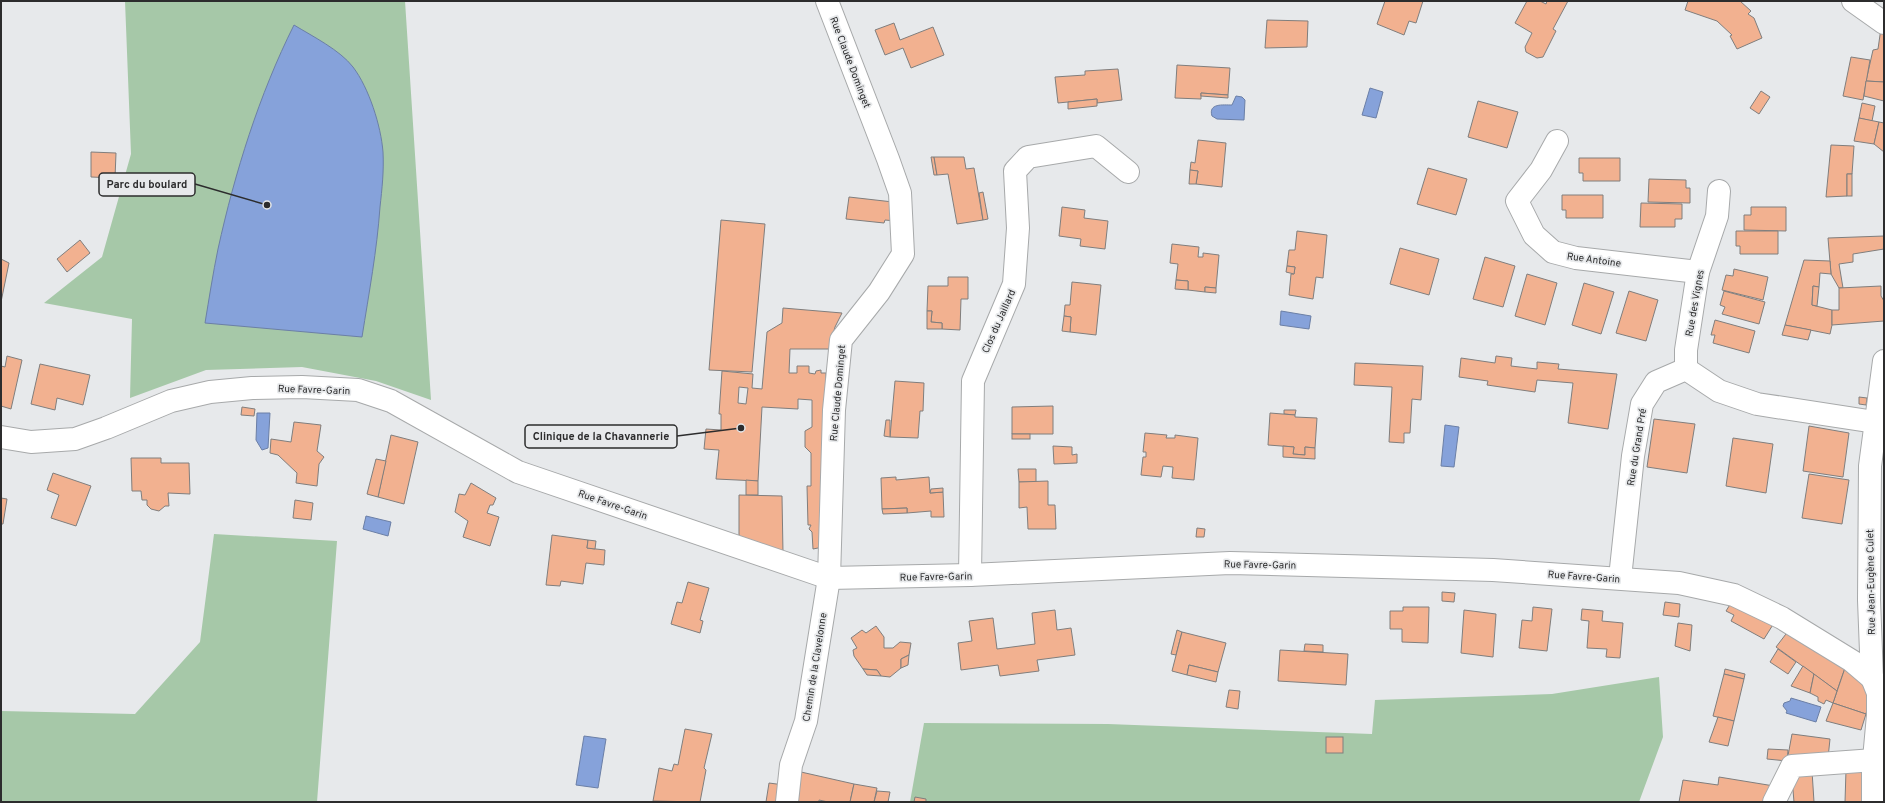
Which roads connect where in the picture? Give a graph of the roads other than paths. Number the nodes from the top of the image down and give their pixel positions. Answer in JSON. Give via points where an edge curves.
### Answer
{"nodes":[{"id":1,"x":827,"y":1,"type":"edge"},
{"id":2,"x":1853,"y":1,"type":"edge"},
{"id":3,"x":1884,"y":23,"type":"edge"},
{"id":4,"x":1557,"y":141,"type":"dead end"},
{"id":5,"x":1128,"y":172,"type":"dead end"},
{"id":6,"x":1719,"y":192,"type":"dead end"},
{"id":7,"x":1698,"y":272,"type":"junction"},
{"id":8,"x":1884,"y":361,"type":"edge"},
{"id":9,"x":1686,"y":370,"type":"junction"},
{"id":10,"x":1875,"y":422,"type":"junction"},
{"id":11,"x":1,"y":437,"type":"edge"},
{"id":12,"x":970,"y":575,"type":"junction"},
{"id":13,"x":829,"y":578,"type":"junction"},
{"id":14,"x":1620,"y":578,"type":"junction"},
{"id":15,"x":1878,"y":686,"type":"edge"},
{"id":16,"x":1874,"y":760,"type":"junction"},
{"id":17,"x":787,"y":802,"type":"edge"},
{"id":18,"x":1774,"y":802,"type":"edge"},
{"id":19,"x":1873,"y":802,"type":"edge"}],
"edges":[{"from":1,"to":13,"type":"street","name":"Rue Claude Dominget","via":[[900,193],[903,254],[879,292],[841,340],[834,410]]},
{"from":2,"to":3,"type":"street"},
{"from":4,"to":7,"type":"street","name":"Rue Antoine","via":[[1541,170],[1517,201],[1534,235],[1553,252],[1576,258]]},
{"from":5,"to":12,"type":"street","name":"Clos du Jaillard","via":[[1096,146],[1028,157],[1015,171],[1018,228],[1014,284],[972,381]]},
{"from":6,"to":7,"type":"street","name":"Rue des Vignes","via":[[1717,216]]},
{"from":7,"to":9,"type":"street","name":"Rue des Vignes","via":[[1686,350]]},
{"from":8,"to":10,"type":"street","name":"Rue Jean-Eugène Culet"},
{"from":9,"to":10,"type":"street","via":[[1719,391],[1757,404]]},
{"from":9,"to":14,"type":"street","name":"Rue du Grand Pré","via":[[1656,382],[1642,404],[1633,456]]},
{"from":10,"to":15,"type":"street","name":"Rue Jean-Eugène Culet","via":[[1870,482],[1869,600]]},
{"from":11,"to":13,"type":"street","name":"Rue Favre-Garin","via":[[31,442],[75,439],[171,401],[210,392],[302,387],[358,390],[391,401],[518,472]]},
{"from":12,"to":13,"type":"street","name":"Rue Favre-Garin"},
{"from":12,"to":14,"type":"street","name":"Rue Favre-Garin","via":[[1230,563],[1493,570]]},
{"from":13,"to":17,"type":"street","name":"Chemin de la Clavelonne","via":[[806,721],[791,765]]},
{"from":14,"to":15,"type":"street","name":"Rue Favre-Garin","via":[[1679,583],[1734,596],[1782,618],[1852,661]]},
{"from":15,"to":16,"type":"street","name":"Rue Jean-Eugène Culet"},
{"from":16,"to":18,"type":"street","via":[[1792,766]]},
{"from":16,"to":19,"type":"street","name":"Rue Jean-Eugène Culet"}]}
